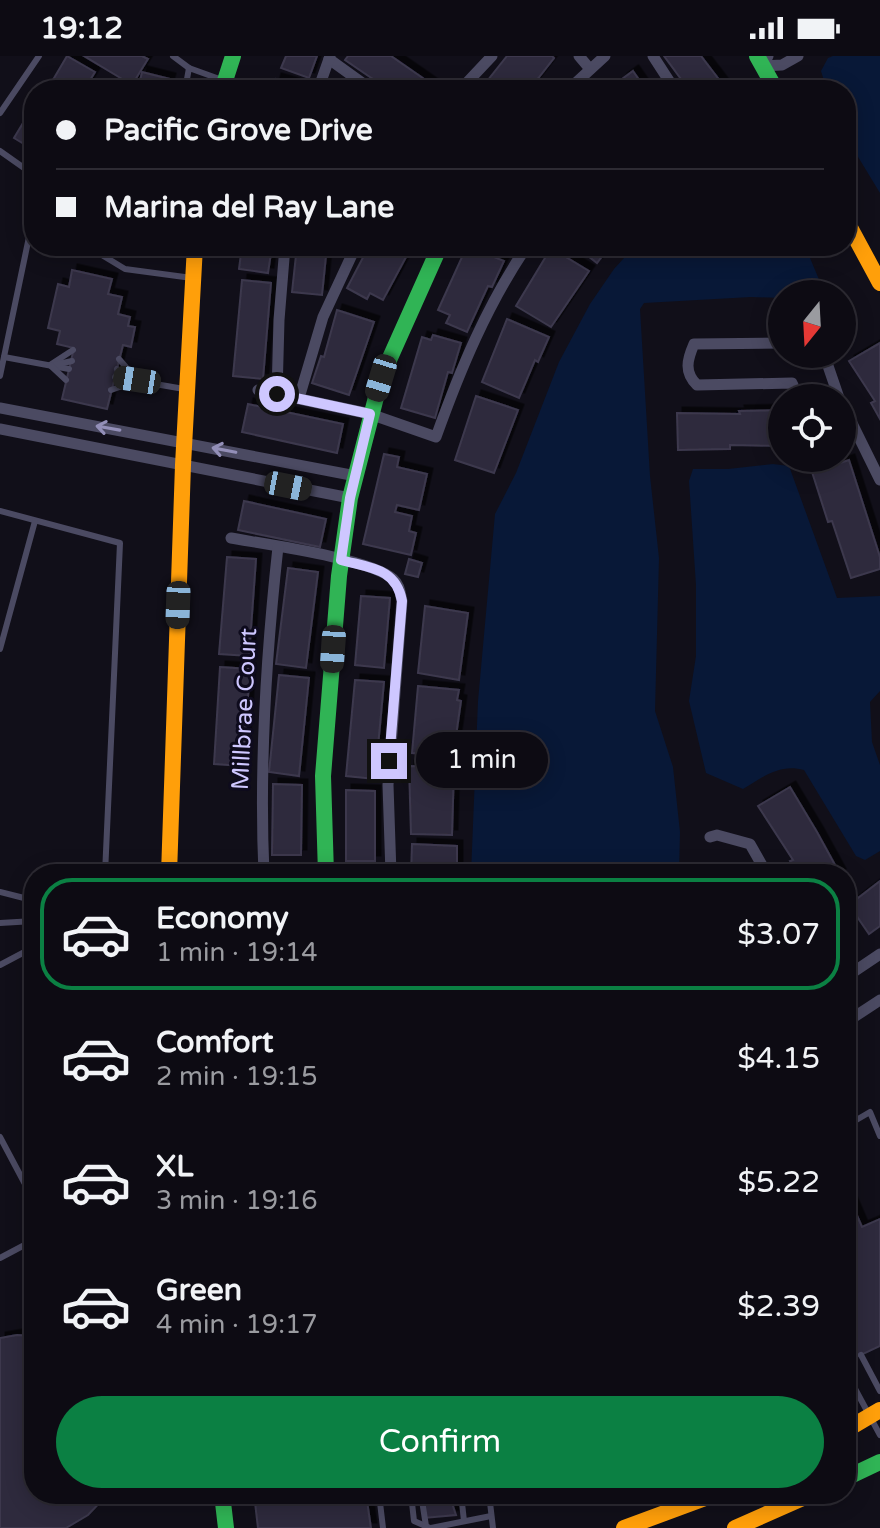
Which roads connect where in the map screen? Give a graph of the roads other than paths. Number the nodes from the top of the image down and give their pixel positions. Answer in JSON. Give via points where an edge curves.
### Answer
{"nodes":[{"id":1,"x":39,"y":56,"type":"edge"},
{"id":2,"x":173,"y":56,"type":"edge"},
{"id":3,"x":233,"y":56,"type":"edge"},
{"id":4,"x":492,"y":56,"type":"edge"},
{"id":5,"x":579,"y":56,"type":"edge"},
{"id":6,"x":605,"y":56,"type":"edge"},
{"id":7,"x":653,"y":56,"type":"edge"},
{"id":8,"x":798,"y":56,"type":"edge"},
{"id":9,"x":329,"y":58,"type":"edge"},
{"id":10,"x":763,"y":59,"type":"edge"},
{"id":11,"x":189,"y":68,"type":"junction"},
{"id":12,"x":590,"y":69,"type":"junction"},
{"id":13,"x":187,"y":80,"type":"edge"},
{"id":14,"x":214,"y":80,"type":"edge"},
{"id":15,"x":226,"y":80,"type":"edge"},
{"id":16,"x":321,"y":80,"type":"edge"},
{"id":17,"x":359,"y":80,"type":"edge"},
{"id":18,"x":469,"y":80,"type":"edge"},
{"id":19,"x":578,"y":80,"type":"edge"},
{"id":20,"x":669,"y":80,"type":"edge"},
{"id":21,"x":772,"y":80,"type":"edge"},
{"id":22,"x":0,"y":113,"type":"edge"},
{"id":23,"x":0,"y":151,"type":"edge"},
{"id":24,"x":24,"y":168,"type":"edge"},
{"id":25,"x":856,"y":239,"type":"edge"},
{"id":26,"x":25,"y":256,"type":"edge"},
{"id":27,"x":104,"y":256,"type":"edge"},
{"id":28,"x":194,"y":256,"type":"edge"},
{"id":29,"x":284,"y":256,"type":"edge"},
{"id":30,"x":351,"y":256,"type":"edge"},
{"id":31,"x":435,"y":256,"type":"edge"},
{"id":32,"x":521,"y":256,"type":"edge"},
{"id":33,"x":193,"y":279,"type":"junction"},
{"id":34,"x":880,"y":283,"type":"edge"},
{"id":35,"x":768,"y":343,"type":"edge"},
{"id":36,"x":73,"y":350,"type":"dead end"},
{"id":37,"x":4,"y":357,"type":"junction"},
{"id":38,"x":119,"y":359,"type":"dead end"},
{"id":39,"x":72,"y":361,"type":"dead end"},
{"id":40,"x":50,"y":365,"type":"junction"},
{"id":41,"x":69,"y":369,"type":"dead end"},
{"id":42,"x":116,"y":373,"type":"dead end"},
{"id":43,"x":0,"y":376,"type":"edge"},
{"id":44,"x":66,"y":380,"type":"dead end"},
{"id":45,"x":137,"y":380,"type":"junction"},
{"id":46,"x":792,"y":384,"type":"edge"},
{"id":47,"x":187,"y":389,"type":"junction"},
{"id":48,"x":111,"y":390,"type":"dead end"},
{"id":49,"x":258,"y":390,"type":"dead end"},
{"id":50,"x":277,"y":394,"type":"junction"},
{"id":51,"x":299,"y":398,"type":"junction"},
{"id":52,"x":0,"y":408,"type":"edge"},
{"id":53,"x":370,"y":414,"type":"junction"},
{"id":54,"x":0,"y":429,"type":"edge"},
{"id":55,"x":856,"y":438,"type":"edge"},
{"id":56,"x":184,"y":443,"type":"junction"},
{"id":57,"x":264,"y":458,"type":"junction"},
{"id":58,"x":183,"y":465,"type":"junction"},
{"id":59,"x":320,"y":469,"type":"junction"},
{"id":60,"x":356,"y":476,"type":"junction"},
{"id":61,"x":880,"y":480,"type":"edge"},
{"id":62,"x":261,"y":481,"type":"junction"},
{"id":63,"x":316,"y":491,"type":"junction"},
{"id":64,"x":350,"y":498,"type":"junction"},
{"id":65,"x":0,"y":511,"type":"edge"},
{"id":66,"x":35,"y":521,"type":"junction"},
{"id":67,"x":231,"y":538,"type":"dead end"},
{"id":68,"x":278,"y":547,"type":"junction"},
{"id":69,"x":341,"y":560,"type":"junction"},
{"id":70,"x":0,"y":649,"type":"edge"},
{"id":71,"x":710,"y":837,"type":"dead end"},
{"id":72,"x":105,"y":864,"type":"edge"},
{"id":73,"x":169,"y":864,"type":"edge"},
{"id":74,"x":264,"y":864,"type":"edge"},
{"id":75,"x":326,"y":864,"type":"edge"},
{"id":76,"x":391,"y":864,"type":"edge"},
{"id":77,"x":761,"y":864,"type":"edge"},
{"id":78,"x":0,"y":892,"type":"edge"},
{"id":79,"x":24,"y":898,"type":"edge"},
{"id":80,"x":24,"y":922,"type":"edge"},
{"id":81,"x":0,"y":923,"type":"edge"},
{"id":82,"x":24,"y":952,"type":"edge"},
{"id":83,"x":880,"y":954,"type":"edge"},
{"id":84,"x":0,"y":965,"type":"edge"},
{"id":85,"x":856,"y":970,"type":"edge"},
{"id":86,"x":880,"y":1000,"type":"edge"},
{"id":87,"x":856,"y":1016,"type":"edge"},
{"id":88,"x":856,"y":1120,"type":"edge"},
{"id":89,"x":880,"y":1136,"type":"edge"},
{"id":90,"x":0,"y":1137,"type":"edge"},
{"id":91,"x":24,"y":1182,"type":"edge"},
{"id":92,"x":24,"y":1245,"type":"edge"},
{"id":93,"x":0,"y":1258,"type":"edge"},
{"id":94,"x":861,"y":1355,"type":"dead end"},
{"id":95,"x":856,"y":1386,"type":"edge"},
{"id":96,"x":880,"y":1391,"type":"edge"},
{"id":97,"x":875,"y":1413,"type":"edge"},
{"id":98,"x":856,"y":1424,"type":"edge"},
{"id":99,"x":880,"y":1435,"type":"edge"},
{"id":100,"x":880,"y":1462,"type":"edge"},
{"id":101,"x":856,"y":1473,"type":"edge"},
{"id":102,"x":223,"y":1504,"type":"edge"},
{"id":103,"x":380,"y":1504,"type":"edge"},
{"id":104,"x":412,"y":1504,"type":"edge"},
{"id":105,"x":423,"y":1504,"type":"edge"},
{"id":106,"x":462,"y":1504,"type":"edge"},
{"id":107,"x":490,"y":1504,"type":"edge"},
{"id":108,"x":689,"y":1504,"type":"edge"},
{"id":109,"x":789,"y":1504,"type":"edge"},
{"id":110,"x":491,"y":1516,"type":"junction"},
{"id":111,"x":464,"y":1521,"type":"junction"},
{"id":112,"x":429,"y":1527,"type":"edge"},
{"id":113,"x":226,"y":1528,"type":"edge"},
{"id":114,"x":383,"y":1528,"type":"edge"},
{"id":115,"x":493,"y":1528,"type":"edge"},
{"id":116,"x":624,"y":1528,"type":"edge"},
{"id":117,"x":735,"y":1528,"type":"edge"}],
"edges":[{"from":1,"to":22,"type":"lane"},
{"from":2,"to":11,"type":"lane"},
{"from":3,"to":15,"type":"street"},
{"from":4,"to":18,"type":"street"},
{"from":5,"to":12,"type":"street"},
{"from":6,"to":12,"type":"street"},
{"from":7,"to":20,"type":"street"},
{"from":8,"to":10,"type":"street","via":[[782,65]]},
{"from":9,"to":16,"type":"street"},
{"from":9,"to":17,"type":"street"},
{"from":10,"to":21,"type":"street"},
{"from":11,"to":13,"type":"lane"},
{"from":11,"to":14,"type":"lane"},
{"from":12,"to":19,"type":"street"},
{"from":23,"to":24,"type":"lane"},
{"from":25,"to":34,"type":"street"},
{"from":26,"to":37,"type":"lane"},
{"from":27,"to":33,"type":"lane","via":[[125,269]]},
{"from":28,"to":33,"type":"street"},
{"from":29,"to":50,"type":"street"},
{"from":30,"to":51,"type":"street","via":[[323,317]]},
{"from":31,"to":53,"type":"street","via":[[392,350]]},
{"from":32,"to":53,"type":"street","via":[[483,321],[436,437]]},
{"from":33,"to":47,"type":"street"},
{"from":35,"to":46,"type":"street","via":[[694,344],[689,377],[697,385]]},
{"from":36,"to":40,"type":"lane"},
{"from":37,"to":40,"type":"lane"},
{"from":37,"to":43,"type":"lane"},
{"from":38,"to":45,"type":"lane"},
{"from":39,"to":40,"type":"lane"},
{"from":40,"to":41,"type":"lane"},
{"from":40,"to":44,"type":"lane"},
{"from":42,"to":45,"type":"lane"},
{"from":45,"to":47,"type":"lane"},
{"from":45,"to":48,"type":"lane"},
{"from":47,"to":56,"type":"street"},
{"from":49,"to":50,"type":"street"},
{"from":50,"to":51,"type":"street"},
{"from":51,"to":53,"type":"street"},
{"from":56,"to":52,"type":"street","one_way":true},
{"from":53,"to":60,"type":"street"},
{"from":54,"to":58,"type":"street"},
{"from":55,"to":61,"type":"street"},
{"from":57,"to":56,"type":"street","one_way":true},
{"from":56,"to":58,"type":"street"},
{"from":57,"to":59,"type":"street"},
{"from":57,"to":62,"type":"street"},
{"from":58,"to":62,"type":"street"},
{"from":58,"to":73,"type":"street"},
{"from":59,"to":60,"type":"street"},
{"from":59,"to":63,"type":"street"},
{"from":60,"to":64,"type":"street"},
{"from":62,"to":63,"type":"street"},
{"from":63,"to":64,"type":"street"},
{"from":64,"to":69,"type":"street"},
{"from":65,"to":66,"type":"lane"},
{"from":66,"to":70,"type":"lane"},
{"from":66,"to":72,"type":"lane","via":[[120,543]]},
{"from":67,"to":68,"type":"street"},
{"from":68,"to":69,"type":"street"},
{"from":68,"to":74,"type":"street","name":"Millbrae Court","via":[[263,747]]},
{"from":69,"to":75,"type":"street","via":[[323,776]]},
{"from":69,"to":76,"type":"street","via":[[392,577],[402,601],[388,785]]},
{"from":71,"to":77,"type":"street","via":[[750,844]]},
{"from":78,"to":79,"type":"lane"},
{"from":80,"to":81,"type":"lane"},
{"from":82,"to":84,"type":"lane"},
{"from":83,"to":85,"type":"street"},
{"from":86,"to":87,"type":"street"},
{"from":88,"to":89,"type":"lane","via":[[870,1112]]},
{"from":90,"to":91,"type":"lane"},
{"from":92,"to":93,"type":"lane"},
{"from":94,"to":96,"type":"lane"},
{"from":95,"to":97,"type":"lane"},
{"from":97,"to":98,"type":"street"},
{"from":97,"to":99,"type":"lane"},
{"from":100,"to":101,"type":"street"},
{"from":102,"to":113,"type":"street"},
{"from":103,"to":114,"type":"lane"},
{"from":104,"to":112,"type":"lane","via":[[414,1521]]},
{"from":105,"to":112,"type":"lane"},
{"from":106,"to":111,"type":"lane"},
{"from":107,"to":110,"type":"lane"},
{"from":108,"to":116,"type":"street"},
{"from":109,"to":117,"type":"street"},
{"from":110,"to":111,"type":"lane"},
{"from":110,"to":115,"type":"lane"},
{"from":111,"to":112,"type":"lane"}]}
